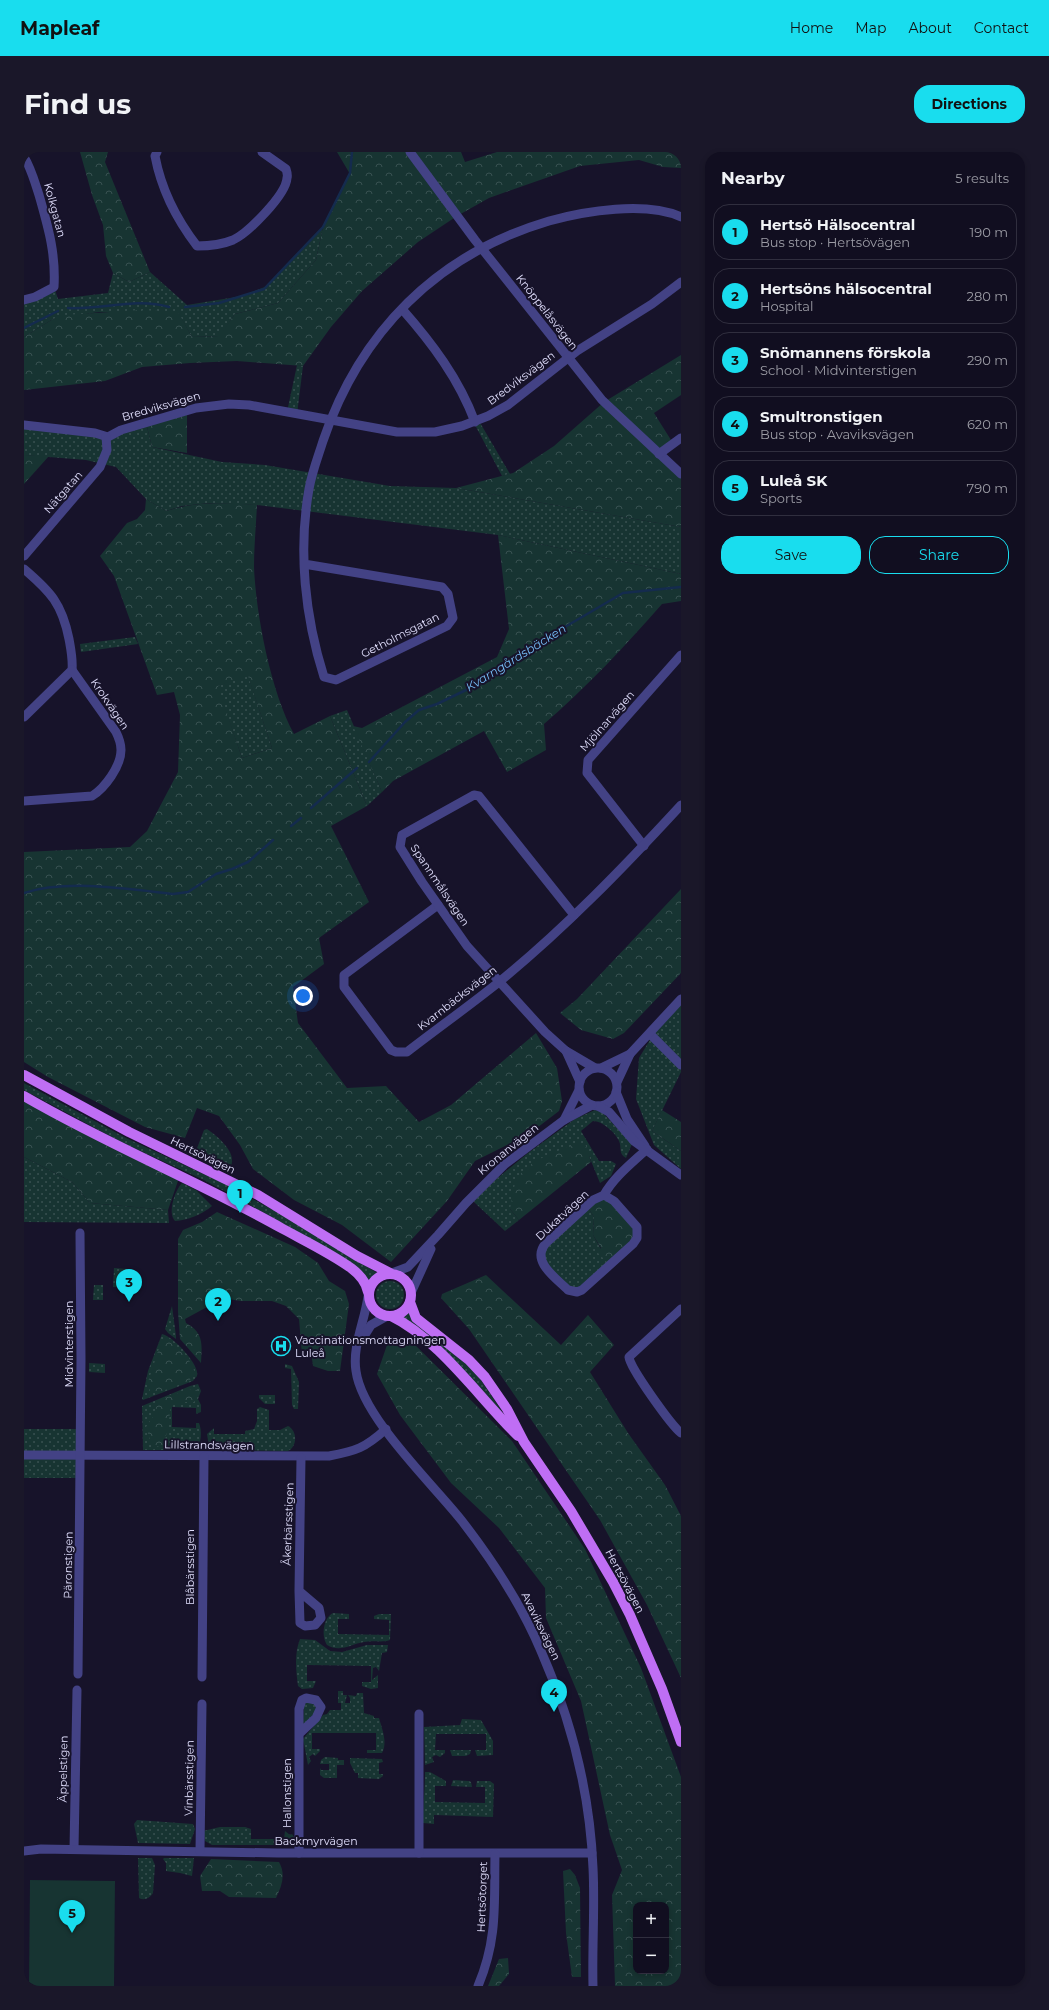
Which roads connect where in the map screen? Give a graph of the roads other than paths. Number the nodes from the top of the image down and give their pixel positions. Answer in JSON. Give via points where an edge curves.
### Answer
{"nodes":[{"id":1,"x":157,"y":152,"type":"edge"},
{"id":2,"x":262,"y":152,"type":"edge"},
{"id":3,"x":410,"y":152,"type":"edge"},
{"id":4,"x":24,"y":157,"type":"edge"},
{"id":5,"x":681,"y":218,"type":"edge"},
{"id":6,"x":482,"y":248,"type":"junction"},
{"id":7,"x":681,"y":282,"type":"edge"},
{"id":8,"x":24,"y":300,"type":"edge"},
{"id":9,"x":402,"y":309,"type":"junction"},
{"id":10,"x":568,"y":358,"type":"junction"},
{"id":11,"x":331,"y":420,"type":"junction"},
{"id":12,"x":475,"y":422,"type":"junction"},
{"id":13,"x":24,"y":425,"type":"edge"},
{"id":14,"x":106,"y":437,"type":"junction"},
{"id":15,"x":681,"y":438,"type":"edge"},
{"id":16,"x":660,"y":454,"type":"junction"},
{"id":17,"x":681,"y":474,"type":"edge"},
{"id":18,"x":24,"y":556,"type":"edge"},
{"id":19,"x":304,"y":564,"type":"junction"},
{"id":20,"x":24,"y":568,"type":"edge"},
{"id":21,"x":681,"y":654,"type":"edge"},
{"id":22,"x":72,"y":670,"type":"junction"},
{"id":23,"x":24,"y":717,"type":"edge"},
{"id":24,"x":24,"y":801,"type":"edge"},
{"id":25,"x":681,"y":805,"type":"edge"},
{"id":26,"x":644,"y":846,"type":"junction"},
{"id":27,"x":438,"y":905,"type":"junction"},
{"id":28,"x":574,"y":915,"type":"junction"},
{"id":29,"x":499,"y":982,"type":"junction"},
{"id":30,"x":681,"y":999,"type":"edge"},
{"id":31,"x":650,"y":1034,"type":"junction"},
{"id":32,"x":566,"y":1051,"type":"junction"},
{"id":33,"x":630,"y":1054,"type":"junction"},
{"id":34,"x":681,"y":1065,"type":"edge"},
{"id":35,"x":598,"y":1068,"type":"junction"},
{"id":36,"x":24,"y":1076,"type":"edge"},
{"id":37,"x":617,"y":1082,"type":"junction"},
{"id":38,"x":580,"y":1086,"type":"junction"},
{"id":39,"x":616,"y":1092,"type":"junction"},
{"id":40,"x":24,"y":1096,"type":"edge"},
{"id":41,"x":595,"y":1105,"type":"junction"},
{"id":42,"x":564,"y":1120,"type":"junction"},
{"id":43,"x":647,"y":1149,"type":"junction"},
{"id":44,"x":681,"y":1175,"type":"edge"},
{"id":45,"x":604,"y":1195,"type":"junction"},
{"id":46,"x":80,"y":1233,"type":"dead end"},
{"id":47,"x":438,"y":1235,"type":"junction"},
{"id":48,"x":391,"y":1273,"type":"junction"},
{"id":49,"x":368,"y":1294,"type":"junction"},
{"id":50,"x":410,"y":1298,"type":"junction"},
{"id":51,"x":681,"y":1310,"type":"edge"},
{"id":52,"x":389,"y":1316,"type":"junction"},
{"id":53,"x":358,"y":1346,"type":"junction"},
{"id":54,"x":386,"y":1430,"type":"junction"},
{"id":55,"x":681,"y":1433,"type":"edge"},
{"id":56,"x":524,"y":1442,"type":"junction"},
{"id":57,"x":24,"y":1455,"type":"edge"},
{"id":58,"x":81,"y":1456,"type":"junction"},
{"id":59,"x":204,"y":1457,"type":"junction"},
{"id":60,"x":302,"y":1458,"type":"junction"},
{"id":61,"x":299,"y":1591,"type":"dead end"},
{"id":62,"x":78,"y":1674,"type":"dead end"},
{"id":63,"x":202,"y":1677,"type":"dead end"},
{"id":64,"x":77,"y":1690,"type":"dead end"},
{"id":65,"x":202,"y":1704,"type":"dead end"},
{"id":66,"x":419,"y":1714,"type":"dead end"},
{"id":67,"x":299,"y":1734,"type":"dead end"},
{"id":68,"x":681,"y":1742,"type":"edge"},
{"id":69,"x":24,"y":1844,"type":"edge"},
{"id":70,"x":41,"y":1849,"type":"junction"},
{"id":71,"x":74,"y":1850,"type":"junction"},
{"id":72,"x":24,"y":1851,"type":"edge"},
{"id":73,"x":200,"y":1852,"type":"junction"},
{"id":74,"x":299,"y":1853,"type":"junction"},
{"id":75,"x":419,"y":1853,"type":"junction"},
{"id":76,"x":592,"y":1853,"type":"junction"},
{"id":77,"x":495,"y":1854,"type":"junction"},
{"id":78,"x":478,"y":1986,"type":"edge"},
{"id":79,"x":593,"y":1986,"type":"edge"}],
"edges":[{"from":1,"to":2,"type":"street","via":[[155,156],[158,170],[180,224],[197,246],[212,246],[246,233],[275,201],[288,179],[286,169]]},
{"from":3,"to":6,"type":"street","name":"Knöppelåsvägen"},
{"from":4,"to":8,"type":"street","name":"Kolkgatan","via":[[52,238],[55,270],[54,287]]},
{"from":5,"to":6,"type":"street","via":[[646,210],[583,214],[531,227]]},
{"from":6,"to":9,"type":"street","via":[[446,271]]},
{"from":6,"to":10,"type":"street","name":"Knöppelåsvägen"},
{"from":7,"to":10,"type":"street","name":"Bredviksvägen","via":[[652,304],[609,329]]},
{"from":9,"to":11,"type":"street","via":[[380,333],[358,364],[342,392]]},
{"from":9,"to":12,"type":"street","via":[[447,367]]},
{"from":10,"to":12,"type":"street","name":"Bredviksvägen","via":[[508,405]]},
{"from":10,"to":16,"type":"street","name":"Knöppelåsvägen","via":[[602,400]]},
{"from":11,"to":12,"type":"street","name":"Bredviksvägen","via":[[409,433],[449,430]]},
{"from":11,"to":14,"type":"street","name":"Bredviksvägen","via":[[249,406],[218,405],[185,411]]},
{"from":11,"to":19,"type":"street","name":"Getholmsgatan","via":[[309,490]]},
{"from":13,"to":14,"type":"street","via":[[95,433]]},
{"from":14,"to":18,"type":"street","name":"Nätgatan","via":[[107,450],[100,467]]},
{"from":15,"to":16,"type":"street"},
{"from":16,"to":17,"type":"street","name":"Knöppelåsvägen"},
{"from":19,"to":19,"type":"street","name":"Getholmsgatan","via":[[309,618],[324,677],[336,680],[447,626],[453,618],[448,594],[442,588]]},
{"from":20,"to":22,"type":"street","via":[[61,608],[66,622]]},
{"from":21,"to":26,"type":"street","name":"Mjölnarvägen","via":[[588,760],[587,773]]},
{"from":22,"to":23,"type":"street"},
{"from":22,"to":24,"type":"street","name":"Krokvägen","via":[[119,739],[122,750],[120,760],[101,790],[92,796]]},
{"from":25,"to":26,"type":"street","name":"Kvarnbäcksvägen"},
{"from":26,"to":28,"type":"street","name":"Kvarnbäcksvägen"},
{"from":27,"to":28,"type":"street","name":"Spannmålsvägen","via":[[400,847],[402,835],[474,795],[484,801]]},
{"from":27,"to":29,"type":"street","name":"Spannmålsvägen","via":[[467,946]]},
{"from":27,"to":29,"type":"street","name":"Kvarnbäcksvägen","via":[[344,975],[344,987],[391,1050],[408,1052]]},
{"from":28,"to":29,"type":"street","name":"Kvarnbäcksvägen"},
{"from":29,"to":32,"type":"street","name":"Spannmålsvägen"},
{"from":30,"to":31,"type":"street"},
{"from":31,"to":33,"type":"street"},
{"from":31,"to":34,"type":"street"},
{"from":32,"to":35,"type":"street","name":"Spannmålsvägen"},
{"from":32,"to":38,"type":"street","name":"Spannmålsvägen"},
{"from":33,"to":35,"type":"street"},
{"from":33,"to":37,"type":"street"},
{"from":35,"to":37,"type":"street","via":[[610,1071]]},
{"from":35,"to":38,"type":"street","via":[[586,1072]]},
{"from":36,"to":48,"type":"main road","name":"Hertsövägen","via":[[129,1132],[258,1195],[357,1256]]},
{"from":37,"to":39,"type":"street"},
{"from":38,"to":41,"type":"street","via":[[584,1099]]},
{"from":38,"to":42,"type":"street","name":"Kronanvägen"},
{"from":39,"to":41,"type":"street","via":[[610,1102]]},
{"from":39,"to":43,"type":"street","via":[[627,1119]]},
{"from":40,"to":49,"type":"main road","via":[[107,1141],[209,1189],[334,1257],[358,1274],[366,1283]]},
{"from":41,"to":42,"type":"street","name":"Kronanvägen"},
{"from":41,"to":43,"type":"street","via":[[609,1112],[634,1141]]},
{"from":42,"to":47,"type":"street","name":"Kronanvägen","via":[[494,1174]]},
{"from":43,"to":44,"type":"street"},
{"from":43,"to":45,"type":"street","name":"Dukatvägen","via":[[618,1176]]},
{"from":45,"to":45,"type":"street","name":"Dukatvägen","via":[[614,1201],[637,1227],[637,1238],[582,1290],[568,1290],[544,1266],[540,1260],[540,1252],[546,1243],[593,1200]]},
{"from":46,"to":58,"type":"street","name":"Midvinterstigen"},
{"from":47,"to":48,"type":"street","name":"Kronanvägen","via":[[408,1267]]},
{"from":47,"to":50,"type":"street","name":"Kronanvägen","via":[[426,1257]]},
{"from":48,"to":49,"type":"main road","via":[[377,1277],[371,1284]]},
{"from":48,"to":50,"type":"main road","via":[[407,1282]]},
{"from":49,"to":52,"type":"main road","via":[[374,1309]]},
{"from":49,"to":53,"type":"street","name":"Avaviksvägen"},
{"from":50,"to":52,"type":"main road","via":[[403,1312]]},
{"from":50,"to":56,"type":"main road","name":"Hertsövägen","via":[[416,1318],[469,1360],[485,1378],[507,1409]]},
{"from":51,"to":55,"type":"street","via":[[629,1357],[629,1362]]},
{"from":52,"to":53,"type":"street","name":"Avaviksvägen","via":[[371,1325]]},
{"from":52,"to":56,"type":"main road","name":"Hertsövägen","via":[[415,1331],[441,1355]]},
{"from":53,"to":54,"type":"street","name":"Avaviksvägen","via":[[355,1368],[357,1378],[366,1402]]},
{"from":54,"to":60,"type":"street","name":"Lillstrandsvägen","via":[[368,1445],[352,1452]]},
{"from":54,"to":76,"type":"street","name":"Avaviksvägen","via":[[484,1551],[511,1593],[532,1633],[559,1696],[575,1747],[586,1801]]},
{"from":56,"to":68,"type":"main road","name":"Hertsövägen","via":[[571,1511],[613,1582],[649,1656]]},
{"from":57,"to":58,"type":"street","name":"Lillstrandsvägen"},
{"from":58,"to":59,"type":"street","name":"Lillstrandsvägen"},
{"from":58,"to":62,"type":"street","name":"Päronstigen"},
{"from":59,"to":60,"type":"street","name":"Lillstrandsvägen"},
{"from":59,"to":63,"type":"street","name":"Blåbärsstigen"},
{"from":60,"to":61,"type":"street","name":"Åkerbärsstigen"},
{"from":64,"to":71,"type":"street","name":"Äppelstigen"},
{"from":65,"to":73,"type":"street","name":"Vinbärsstigen"},
{"from":66,"to":75,"type":"street"},
{"from":67,"to":74,"type":"street","name":"Hallonstigen"},
{"from":69,"to":70,"type":"street","name":"Backmyrvägen"},
{"from":70,"to":71,"type":"street","name":"Backmyrvägen"},
{"from":70,"to":72,"type":"street","name":"Backmyrvägen"},
{"from":71,"to":73,"type":"street","name":"Backmyrvägen"},
{"from":73,"to":74,"type":"street","name":"Backmyrvägen"},
{"from":74,"to":75,"type":"street","name":"Backmyrvägen"},
{"from":75,"to":77,"type":"street","name":"Backmyrvägen"},
{"from":76,"to":77,"type":"street","name":"Backmyrvägen"},
{"from":76,"to":79,"type":"street","name":"Avaviksvägen"},
{"from":77,"to":78,"type":"street","name":"Hertsötorget","via":[[493,1936]]}]}
